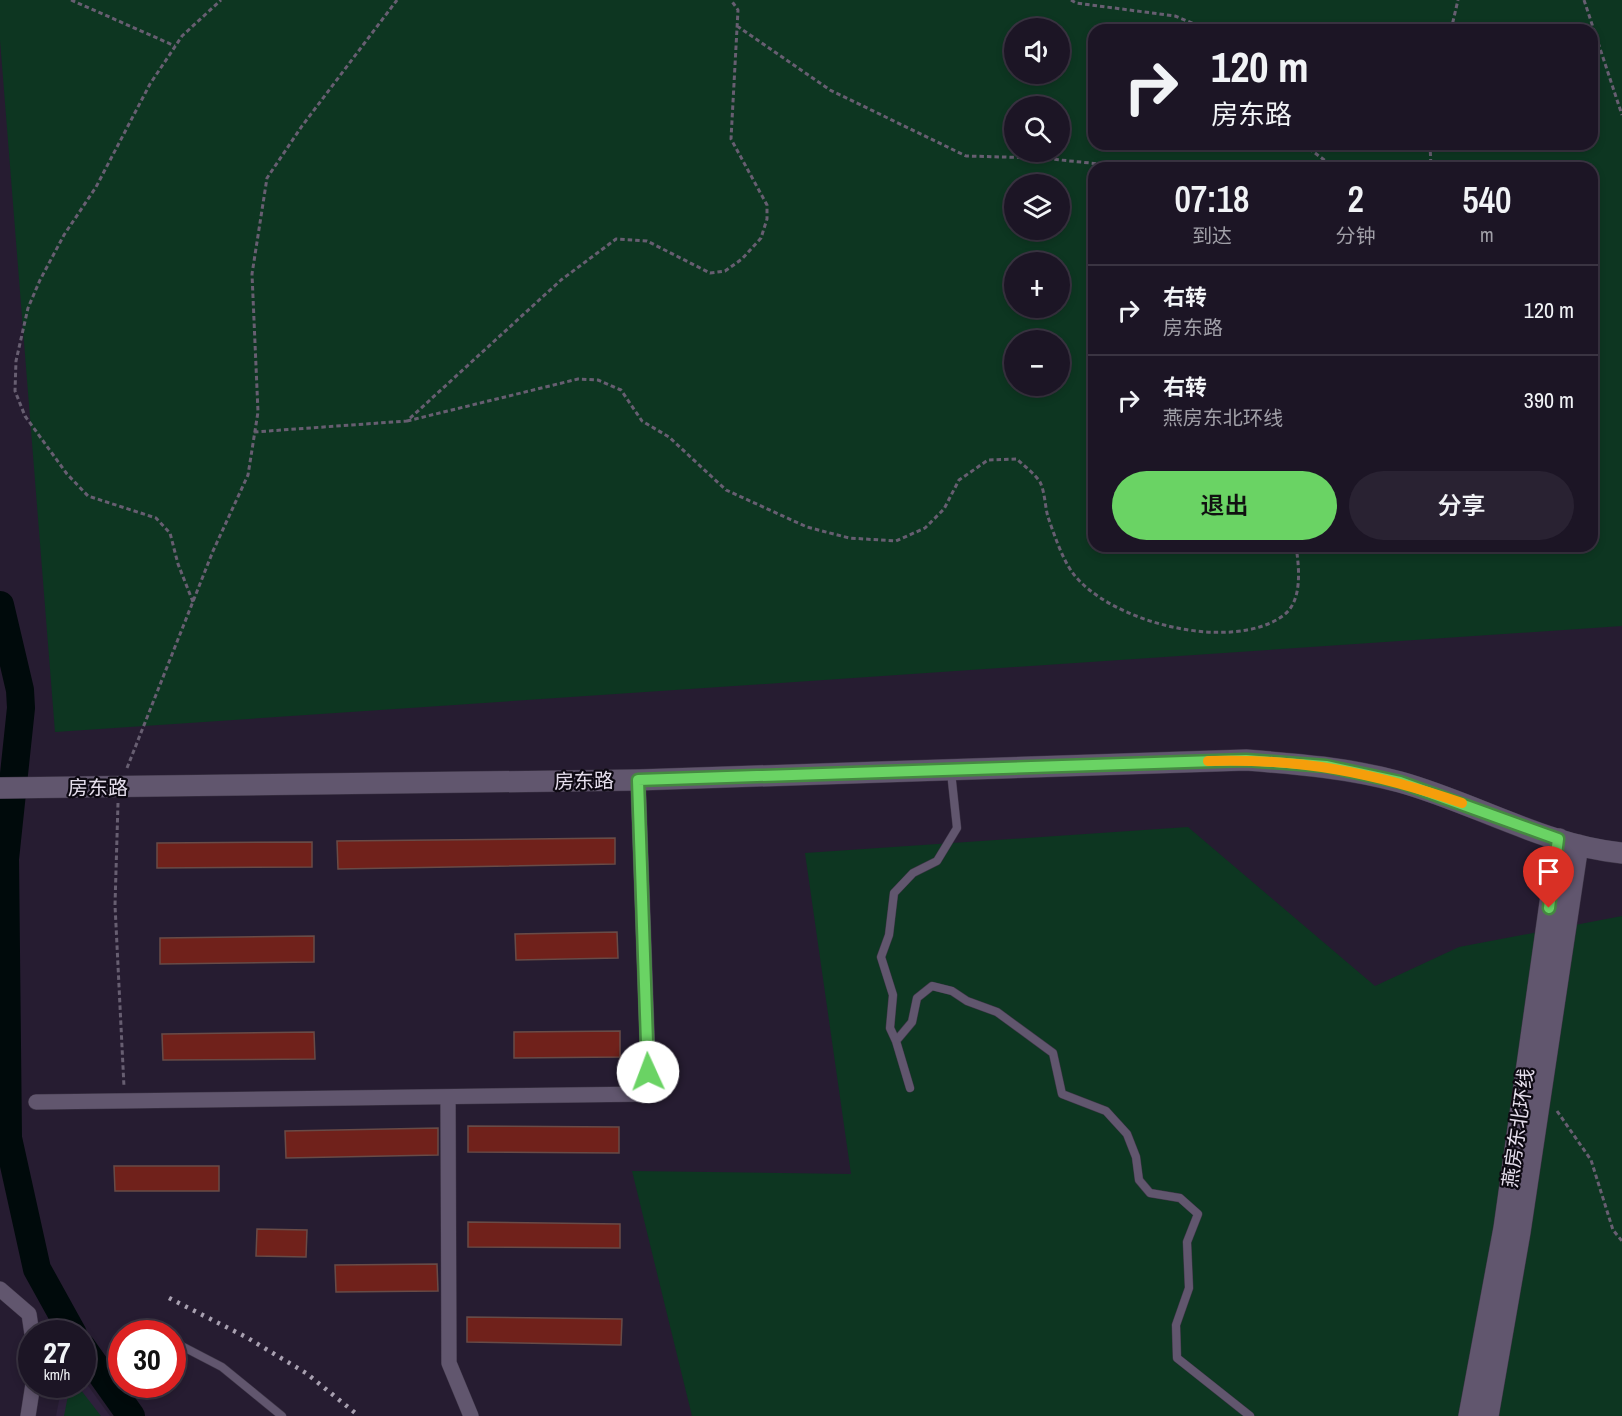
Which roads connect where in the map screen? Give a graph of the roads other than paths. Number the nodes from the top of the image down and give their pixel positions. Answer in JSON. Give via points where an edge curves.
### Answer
{"nodes":[{"id":1,"x":951,"y":771,"type":"junction"},
{"id":2,"x":638,"y":780,"type":"junction"},
{"id":3,"x":0,"y":788,"type":"edge"},
{"id":4,"x":1568,"y":842,"type":"junction"},
{"id":5,"x":1622,"y":854,"type":"edge"},
{"id":6,"x":896,"y":1041,"type":"junction"},
{"id":7,"x":910,"y":1088,"type":"dead end"},
{"id":8,"x":448,"y":1097,"type":"junction"},
{"id":9,"x":36,"y":1102,"type":"dead end"},
{"id":10,"x":0,"y":1289,"type":"edge"},
{"id":11,"x":30,"y":1320,"type":"edge"},
{"id":12,"x":186,"y":1348,"type":"edge"},
{"id":13,"x":31,"y":1398,"type":"edge"},
{"id":14,"x":28,"y":1416,"type":"edge"},
{"id":15,"x":282,"y":1416,"type":"edge"},
{"id":16,"x":471,"y":1416,"type":"edge"},
{"id":17,"x":1250,"y":1416,"type":"edge"},
{"id":18,"x":1469,"y":1416,"type":"edge"},
{"id":19,"x":1488,"y":1416,"type":"edge"}],
"edges":[{"from":1,"to":2,"type":"main road","name":"房东路"},
{"from":1,"to":4,"type":"main road","name":"房东路","via":[[1246,760],[1326,766],[1400,782]]},
{"from":1,"to":6,"type":"lane","via":[[957,828],[937,861],[914,873],[894,893],[889,935],[881,957],[893,995],[891,1028]]},
{"from":2,"to":3,"type":"main road","name":"房东路"},
{"from":2,"to":8,"type":"street","via":[[649,1094]]},
{"from":4,"to":5,"type":"main road","name":"房东路"},
{"from":4,"to":18,"type":"main road","name":"燕房东北环线"},
{"from":4,"to":19,"type":"main road","name":"燕房东北环线","via":[[1542,1090]]},
{"from":6,"to":7,"type":"lane"},
{"from":6,"to":17,"type":"lane","via":[[912,1022],[917,998],[932,986],[997,1012],[1053,1053],[1062,1094],[1106,1111],[1127,1134],[1136,1156],[1139,1180],[1150,1193],[1180,1198],[1198,1214],[1187,1242],[1189,1288],[1176,1325],[1177,1358]]},
{"from":8,"to":9,"type":"street"},
{"from":8,"to":16,"type":"street","via":[[449,1363]]},
{"from":10,"to":11,"type":"street","via":[[29,1314]]},
{"from":12,"to":15,"type":"lane","via":[[222,1367]]},
{"from":13,"to":14,"type":"street"}]}
